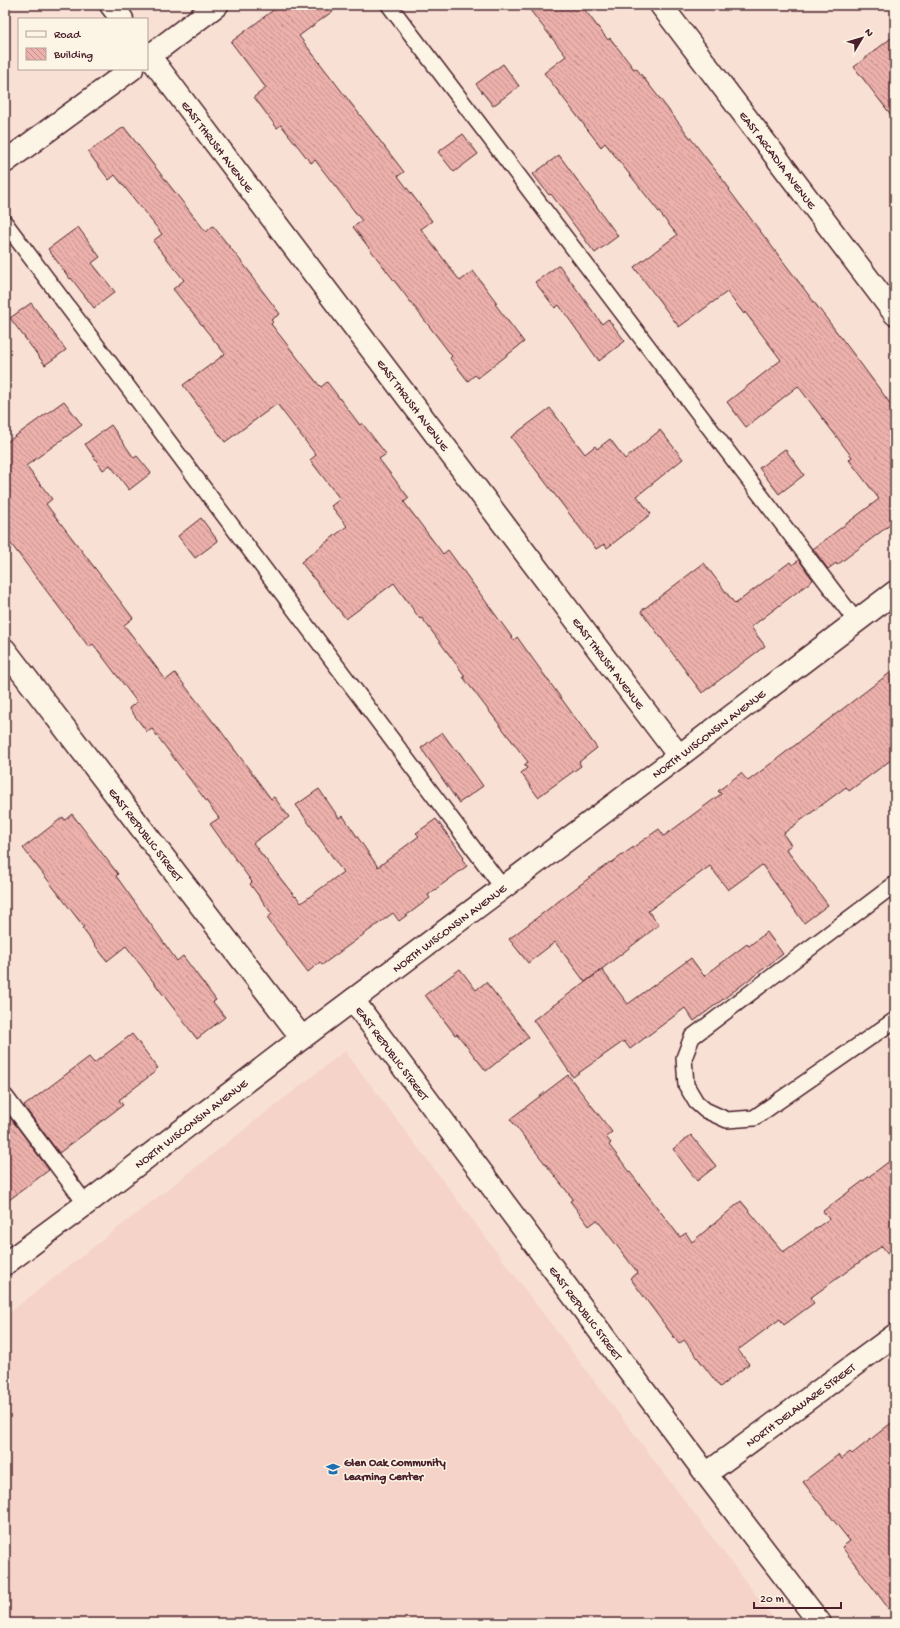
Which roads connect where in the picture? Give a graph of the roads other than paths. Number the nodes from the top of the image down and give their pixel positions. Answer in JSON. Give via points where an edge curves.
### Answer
{"nodes":[{"id":1,"x":111,"y":5,"type":"edge"},
{"id":2,"x":217,"y":5,"type":"edge"},
{"id":3,"x":389,"y":5,"type":"edge"},
{"id":4,"x":661,"y":5,"type":"edge"},
{"id":5,"x":121,"y":18,"type":"edge"},
{"id":6,"x":148,"y":55,"type":"edge"},
{"id":7,"x":131,"y":70,"type":"edge"},
{"id":8,"x":5,"y":162,"type":"edge"},
{"id":9,"x":5,"y":223,"type":"edge"},
{"id":10,"x":895,"y":314,"type":"edge"},
{"id":11,"x":895,"y":592,"type":"edge"},
{"id":12,"x":856,"y":622,"type":"junction"},
{"id":13,"x":5,"y":650,"type":"edge"},
{"id":14,"x":679,"y":756,"type":"junction"},
{"id":15,"x":895,"y":884,"type":"edge"},
{"id":16,"x":503,"y":888,"type":"junction"},
{"id":17,"x":353,"y":1000,"type":"junction"},
{"id":18,"x":895,"y":1020,"type":"edge"},
{"id":19,"x":302,"y":1038,"type":"junction"},
{"id":20,"x":5,"y":1096,"type":"edge"},
{"id":21,"x":86,"y":1204,"type":"junction"},
{"id":22,"x":5,"y":1264,"type":"edge"},
{"id":23,"x":895,"y":1335,"type":"edge"},
{"id":24,"x":706,"y":1474,"type":"junction"},
{"id":25,"x":820,"y":1623,"type":"edge"}],
"edges":[{"from":1,"to":5,"type":"street"},
{"from":2,"to":6,"type":"street"},
{"from":3,"to":12,"type":"lane"},
{"from":4,"to":10,"type":"street","name":"EAST ARCADIA AVENUE"},
{"from":6,"to":14,"type":"street","name":"EAST THRUSH AVENUE"},
{"from":7,"to":8,"type":"street"},
{"from":9,"to":16,"type":"lane"},
{"from":11,"to":12,"type":"street","name":"NORTH WISCONSIN AVENUE"},
{"from":12,"to":14,"type":"street","name":"NORTH WISCONSIN AVENUE"},
{"from":13,"to":19,"type":"street","name":"EAST REPUBLIC STREET"},
{"from":14,"to":16,"type":"street","name":"NORTH WISCONSIN AVENUE"},
{"from":15,"to":18,"type":"lane","via":[[692,1037],[684,1058],[686,1085],[696,1102],[706,1110],[727,1120],[754,1118]]},
{"from":16,"to":17,"type":"street","name":"NORTH WISCONSIN AVENUE"},
{"from":17,"to":19,"type":"street","name":"NORTH WISCONSIN AVENUE"},
{"from":17,"to":24,"type":"street","name":"EAST REPUBLIC STREET"},
{"from":19,"to":21,"type":"street","name":"NORTH WISCONSIN AVENUE"},
{"from":20,"to":21,"type":"lane"},
{"from":21,"to":22,"type":"street","name":"NORTH WISCONSIN AVENUE"},
{"from":23,"to":24,"type":"street","name":"NORTH DELAWARE STREET"},
{"from":24,"to":25,"type":"street","name":"EAST REPUBLIC STREET"}]}
